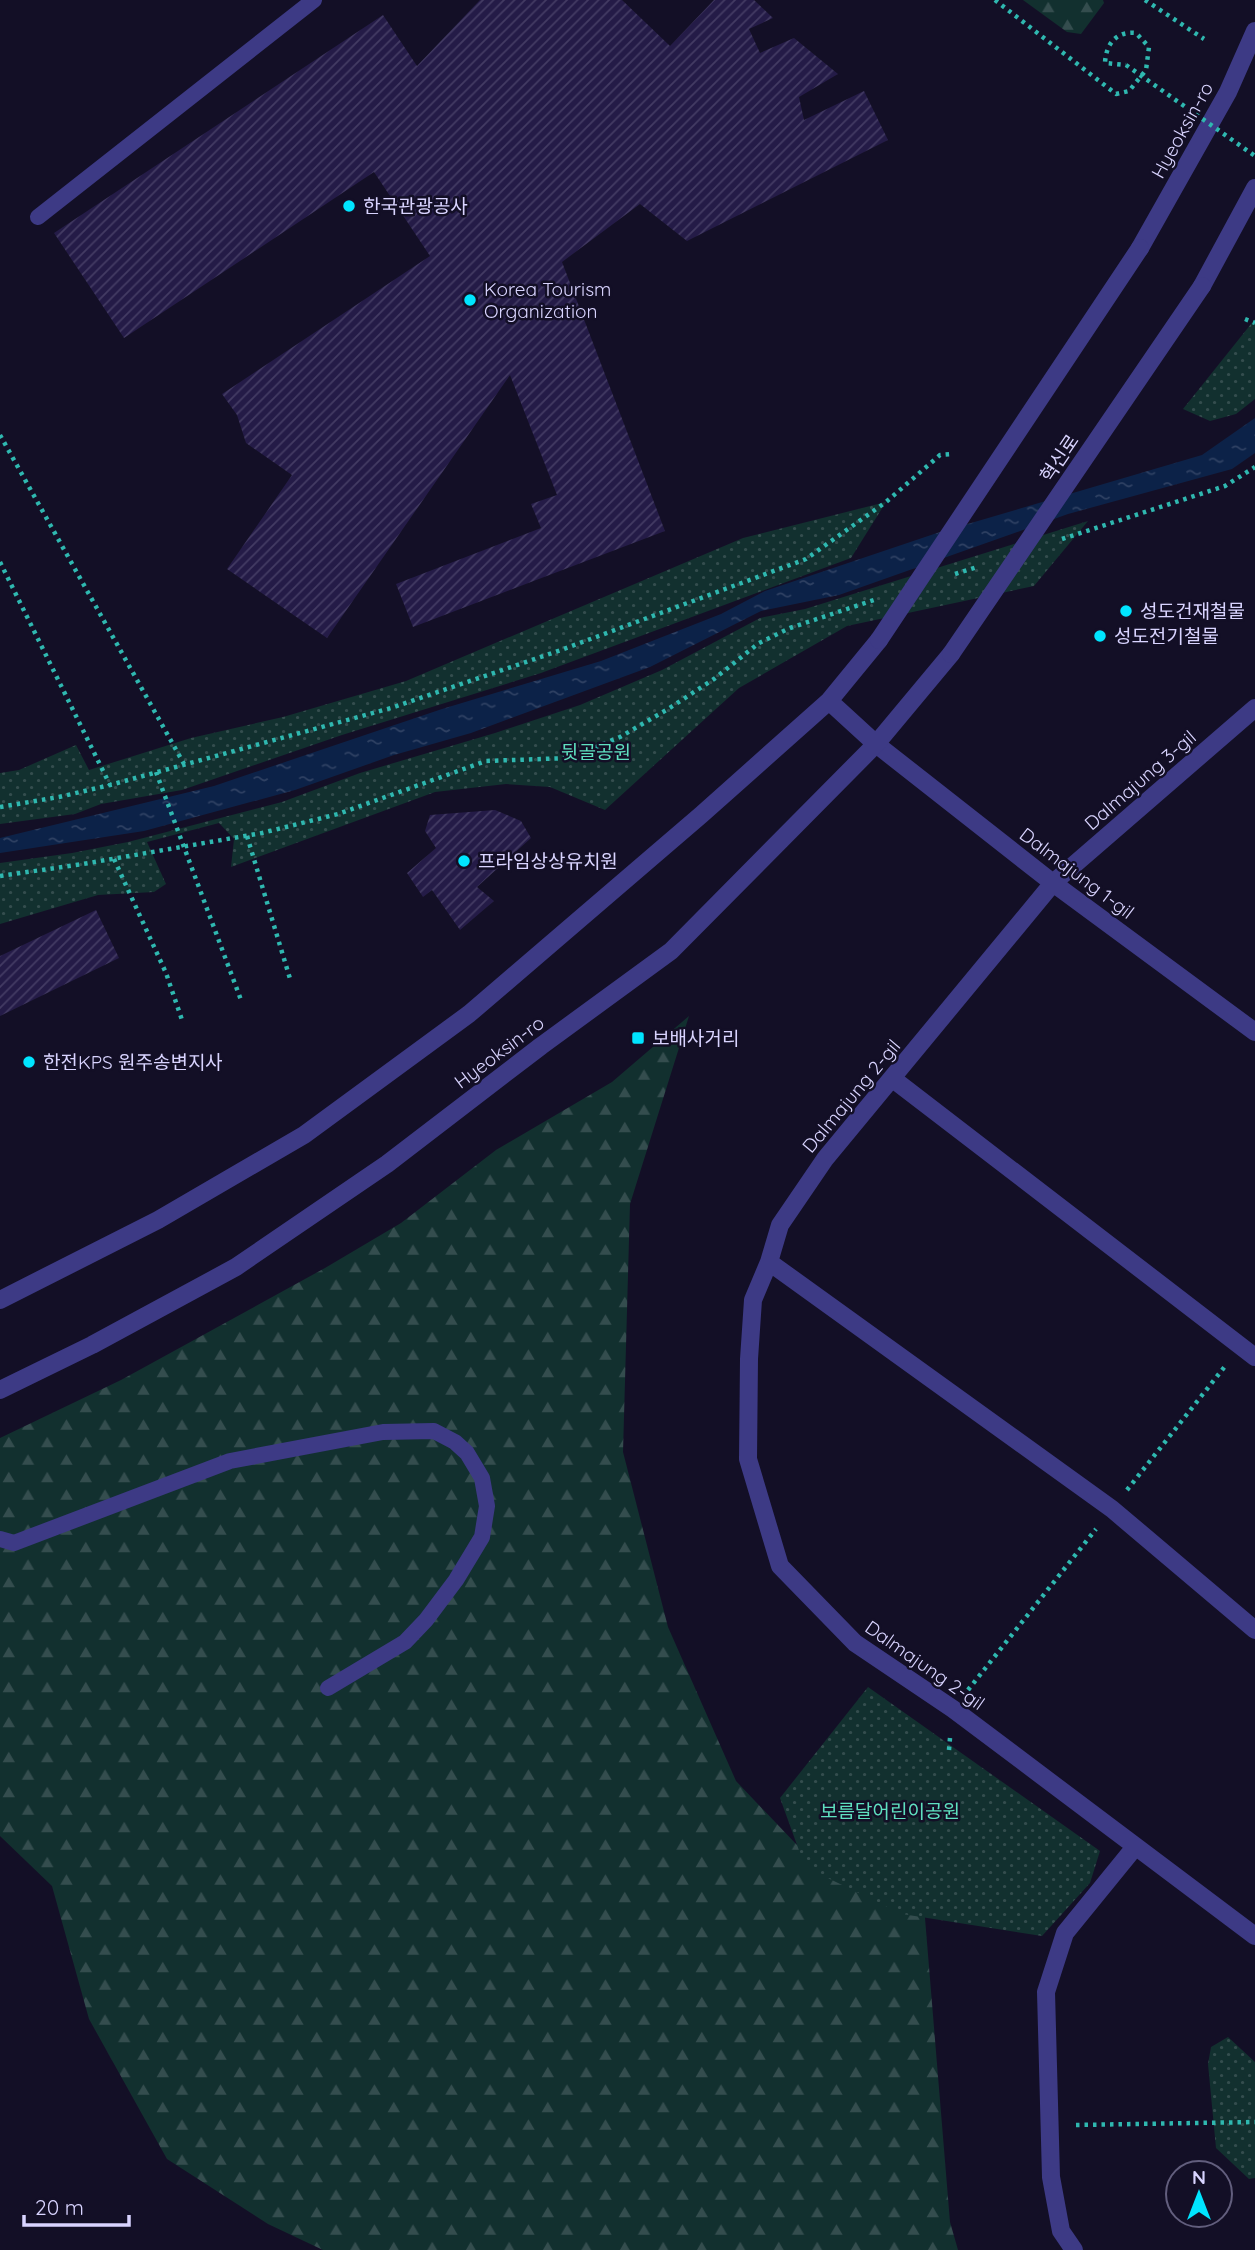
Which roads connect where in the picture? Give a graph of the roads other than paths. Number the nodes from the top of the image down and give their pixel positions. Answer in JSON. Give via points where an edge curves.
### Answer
{"nodes":[{"id":1,"x":314,"y":0,"type":"edge"},
{"id":2,"x":1255,"y":31,"type":"edge"},
{"id":3,"x":1255,"y":188,"type":"edge"},
{"id":4,"x":38,"y":217,"type":"dead end"},
{"id":5,"x":951,"y":654,"type":"joint"},
{"id":6,"x":829,"y":701,"type":"junction"},
{"id":7,"x":1255,"y":708,"type":"edge"},
{"id":8,"x":876,"y":744,"type":"junction"},
{"id":9,"x":1053,"y":883,"type":"junction"},
{"id":10,"x":1255,"y":1032,"type":"edge"},
{"id":11,"x":892,"y":1079,"type":"junction"},
{"id":12,"x":769,"y":1262,"type":"junction"},
{"id":13,"x":0,"y":1300,"type":"edge"},
{"id":14,"x":1255,"y":1357,"type":"edge"},
{"id":15,"x":0,"y":1390,"type":"edge"},
{"id":16,"x":0,"y":1539,"type":"edge"},
{"id":17,"x":1255,"y":1630,"type":"edge"},
{"id":18,"x":328,"y":1688,"type":"dead end"},
{"id":19,"x":1135,"y":1847,"type":"junction"},
{"id":20,"x":1255,"y":1936,"type":"edge"},
{"id":21,"x":1074,"y":2250,"type":"edge"}],
"edges":[{"from":1,"to":4,"type":"lane"},
{"from":2,"to":6,"type":"street","name":"Hyeoksin-ro","bridge":true,"via":[[1228,92],[1140,248],[880,640]]},
{"from":3,"to":5,"type":"street","name":"혁신로","bridge":true,"via":[[1202,286]]},
{"from":5,"to":8,"type":"street","name":"Hyeoksin-ro"},
{"from":6,"to":8,"type":"street","name":"Dalmajung 1-gil"},
{"from":6,"to":13,"type":"street","via":[[469,1014],[304,1135],[158,1220]]},
{"from":7,"to":9,"type":"street","name":"Dalmajung 3-gil"},
{"from":8,"to":9,"type":"street","name":"Dalmajung 1-gil"},
{"from":8,"to":15,"type":"street","name":"Hyeoksin-ro","via":[[671,951],[387,1164],[236,1266]]},
{"from":9,"to":10,"type":"street","name":"Dalmajung 1-gil"},
{"from":9,"to":11,"type":"street","name":"Dalmajung 2-gil"},
{"from":11,"to":12,"type":"street","name":"Dalmajung 2-gil","via":[[824,1159],[780,1225]]},
{"from":11,"to":14,"type":"street"},
{"from":12,"to":17,"type":"street","via":[[1112,1509]]},
{"from":12,"to":19,"type":"street","name":"Dalmajung 2-gil","via":[[753,1300],[748,1459],[780,1566],[855,1643],[953,1709]]},
{"from":16,"to":18,"type":"lane","via":[[14,1543],[230,1461],[383,1432],[435,1431],[467,1453],[481,1478],[487,1506],[481,1537],[456,1580],[405,1642]]},
{"from":19,"to":20,"type":"street","name":"Dalmajung 2-gil"},
{"from":19,"to":21,"type":"street","via":[[1065,1933],[1046,1992],[1051,2177],[1061,2231]]}]}
